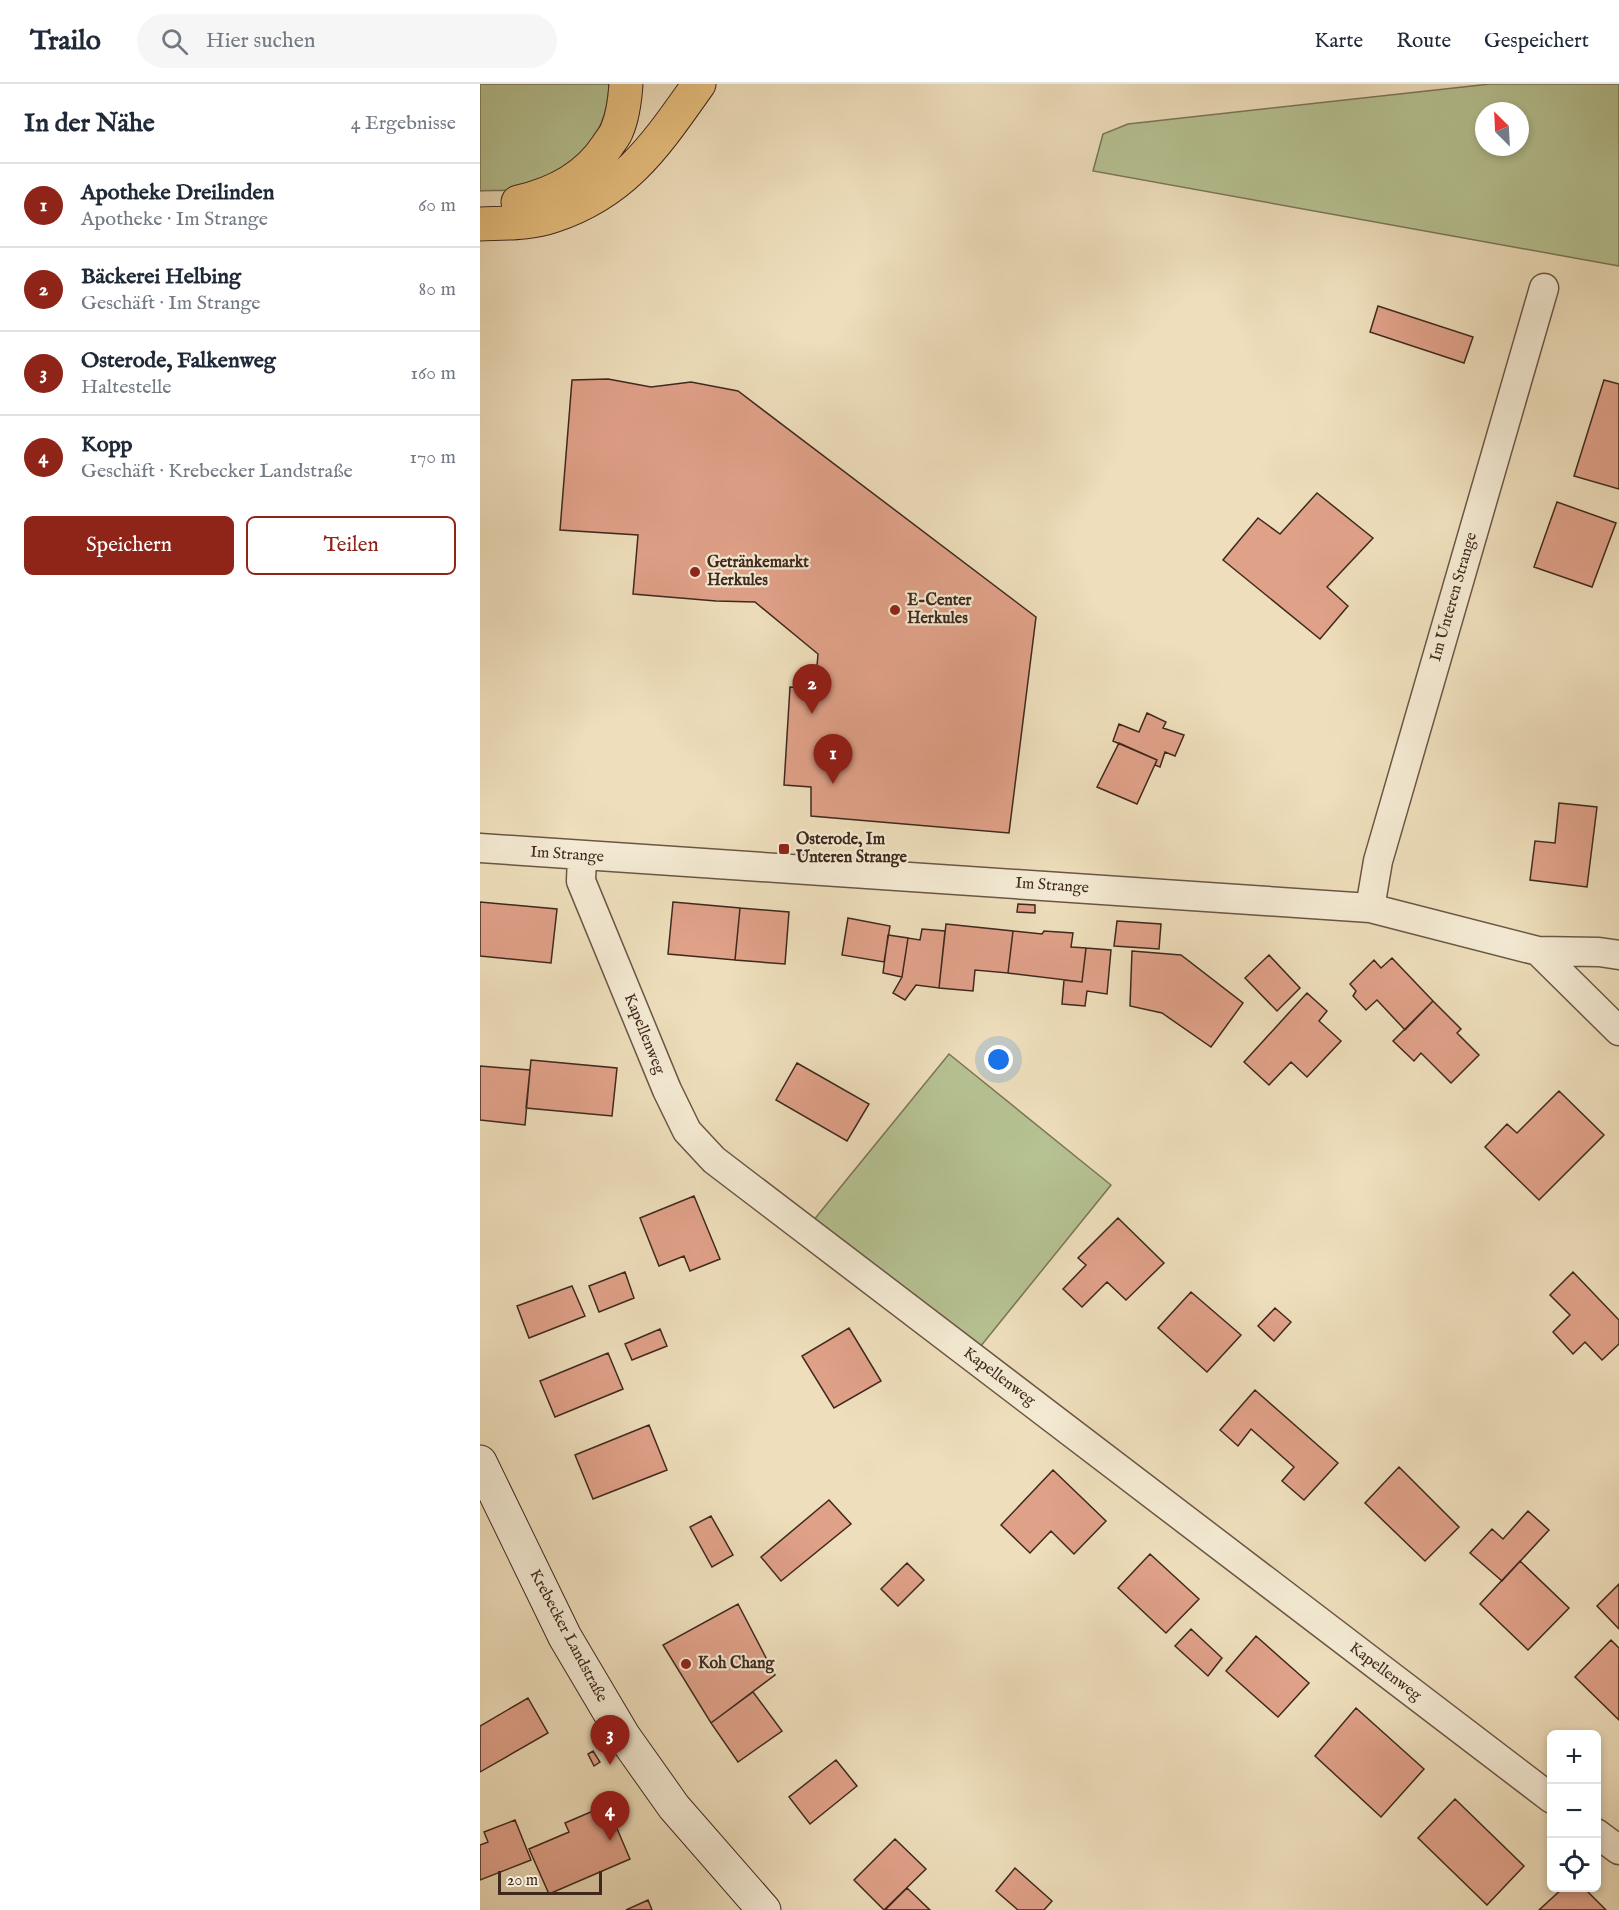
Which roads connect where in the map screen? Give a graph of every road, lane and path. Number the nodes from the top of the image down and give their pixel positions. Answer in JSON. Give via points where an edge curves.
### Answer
{"nodes":[{"id":1,"x":626,"y":84,"type":"edge"},
{"id":2,"x":699,"y":84,"type":"edge"},
{"id":3,"x":480,"y":205,"type":"edge"},
{"id":4,"x":480,"y":224,"type":"edge"},
{"id":5,"x":1544,"y":288,"type":"dead end"},
{"id":6,"x":480,"y":848,"type":"edge"},
{"id":7,"x":582,"y":856,"type":"junction"},
{"id":8,"x":1370,"y":908,"type":"junction"},
{"id":9,"x":1538,"y":951,"type":"junction"},
{"id":10,"x":1619,"y":955,"type":"edge"},
{"id":11,"x":1619,"y":1031,"type":"edge"},
{"id":12,"x":480,"y":1462,"type":"edge"},
{"id":13,"x":1547,"y":1796,"type":"edge"},
{"id":14,"x":1601,"y":1837,"type":"edge"},
{"id":15,"x":1619,"y":1850,"type":"edge"},
{"id":16,"x":764,"y":1910,"type":"edge"}],
"edges":[{"from":1,"to":3,"type":"highway","via":[[617,131],[599,158],[574,181],[544,196],[512,204]]},
{"from":2,"to":4,"type":"highway","via":[[654,148],[621,180],[588,202],[551,217]]},
{"from":5,"to":8,"type":"street","name":"Im Unteren Strange","via":[[1381,849]]},
{"from":6,"to":7,"type":"street","name":"Im Strange"},
{"from":7,"to":8,"type":"street","name":"Im Strange"},
{"from":7,"to":13,"type":"street","name":"Kapellenweg","via":[[581,881],[667,1090],[687,1131],[714,1160]]},
{"from":8,"to":9,"type":"street","name":"Im Strange"},
{"from":9,"to":10,"type":"street","name":"Im Strange"},
{"from":9,"to":11,"type":"street"},
{"from":12,"to":16,"type":"main road","name":"Krebecker Landstraße","via":[[565,1637],[623,1736],[674,1807]]},
{"from":14,"to":15,"type":"street"}]}
